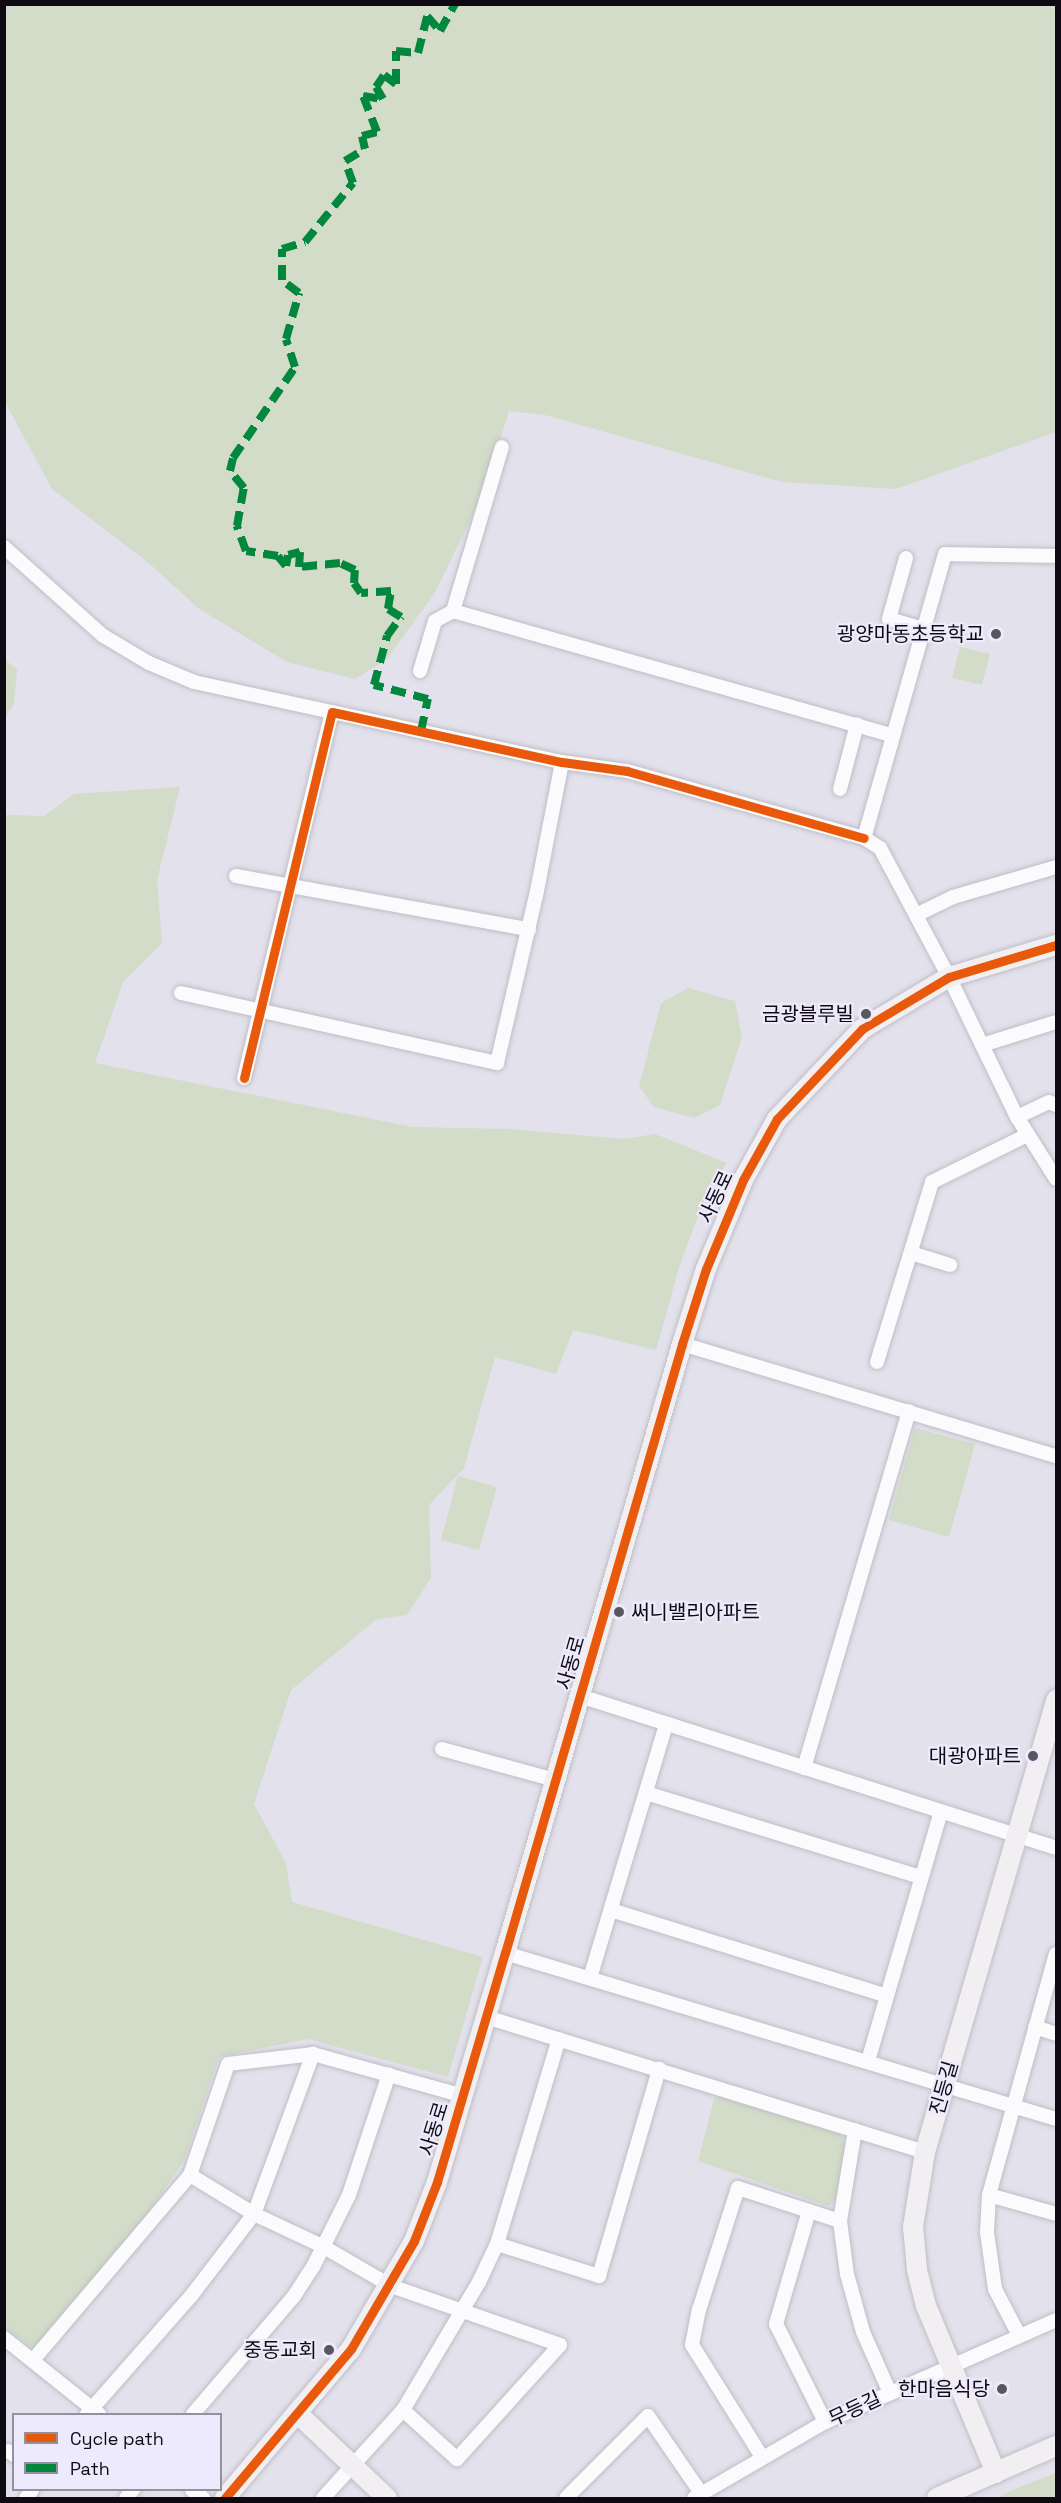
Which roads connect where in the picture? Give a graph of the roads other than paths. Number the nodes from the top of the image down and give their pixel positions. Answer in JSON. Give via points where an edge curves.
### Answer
{"nodes":[{"id":1,"x":502,"y":447,"type":"dead end"},
{"id":2,"x":4,"y":547,"type":"edge"},
{"id":3,"x":1056,"y":556,"type":"edge"},
{"id":4,"x":906,"y":558,"type":"dead end"},
{"id":5,"x":453,"y":611,"type":"junction"},
{"id":6,"x":923,"y":629,"type":"junction"},
{"id":7,"x":420,"y":671,"type":"dead end"},
{"id":8,"x":332,"y":712,"type":"junction"},
{"id":9,"x":857,"y":724,"type":"junction"},
{"id":10,"x":892,"y":735,"type":"junction"},
{"id":11,"x":562,"y":762,"type":"junction"},
{"id":12,"x":840,"y":789,"type":"dead end"},
{"id":13,"x":864,"y":838,"type":"junction"},
{"id":14,"x":1056,"y":867,"type":"edge"},
{"id":15,"x":236,"y":876,"type":"dead end"},
{"id":16,"x":290,"y":886,"type":"junction"},
{"id":17,"x":916,"y":915,"type":"junction"},
{"id":18,"x":529,"y":929,"type":"junction"},
{"id":19,"x":1056,"y":945,"type":"edge"},
{"id":20,"x":949,"y":977,"type":"junction"},
{"id":21,"x":181,"y":993,"type":"dead end"},
{"id":22,"x":260,"y":1011,"type":"junction"},
{"id":23,"x":1056,"y":1022,"type":"edge"},
{"id":24,"x":982,"y":1045,"type":"junction"},
{"id":25,"x":244,"y":1078,"type":"dead end"},
{"id":26,"x":1056,"y":1104,"type":"edge"},
{"id":27,"x":1017,"y":1117,"type":"junction"},
{"id":28,"x":1028,"y":1135,"type":"junction"},
{"id":29,"x":1056,"y":1179,"type":"edge"},
{"id":30,"x":911,"y":1253,"type":"junction"},
{"id":31,"x":950,"y":1265,"type":"dead end"},
{"id":32,"x":682,"y":1344,"type":"junction"},
{"id":33,"x":877,"y":1362,"type":"dead end"},
{"id":34,"x":909,"y":1411,"type":"junction"},
{"id":35,"x":1056,"y":1456,"type":"edge"},
{"id":36,"x":580,"y":1696,"type":"junction"},
{"id":37,"x":1056,"y":1700,"type":"edge"},
{"id":38,"x":666,"y":1724,"type":"junction"},
{"id":39,"x":442,"y":1749,"type":"dead end"},
{"id":40,"x":804,"y":1768,"type":"junction"},
{"id":41,"x":555,"y":1780,"type":"junction"},
{"id":42,"x":646,"y":1793,"type":"junction"},
{"id":43,"x":941,"y":1811,"type":"junction"},
{"id":44,"x":1017,"y":1836,"type":"junction"},
{"id":45,"x":1056,"y":1848,"type":"edge"},
{"id":46,"x":921,"y":1877,"type":"junction"},
{"id":47,"x":611,"y":1910,"type":"junction"},
{"id":48,"x":505,"y":1953,"type":"junction"},
{"id":49,"x":1056,"y":1954,"type":"edge"},
{"id":50,"x":590,"y":1978,"type":"junction"},
{"id":51,"x":886,"y":1996,"type":"junction"},
{"id":52,"x":486,"y":2017,"type":"junction"},
{"id":53,"x":1035,"y":2027,"type":"junction"},
{"id":54,"x":1056,"y":2034,"type":"edge"},
{"id":55,"x":560,"y":2039,"type":"junction"},
{"id":56,"x":313,"y":2054,"type":"junction"},
{"id":57,"x":868,"y":2061,"type":"junction"},
{"id":58,"x":658,"y":2069,"type":"junction"},
{"id":59,"x":389,"y":2074,"type":"junction"},
{"id":60,"x":945,"y":2085,"type":"junction"},
{"id":61,"x":463,"y":2096,"type":"junction"},
{"id":62,"x":1012,"y":2106,"type":"junction"},
{"id":63,"x":1056,"y":2119,"type":"edge"},
{"id":64,"x":855,"y":2130,"type":"junction"},
{"id":65,"x":925,"y":2152,"type":"junction"},
{"id":66,"x":190,"y":2175,"type":"junction"},
{"id":67,"x":989,"y":2195,"type":"junction"},
{"id":68,"x":809,"y":2211,"type":"junction"},
{"id":69,"x":254,"y":2214,"type":"junction"},
{"id":70,"x":1056,"y":2214,"type":"edge"},
{"id":71,"x":840,"y":2221,"type":"junction"},
{"id":72,"x":497,"y":2244,"type":"junction"},
{"id":73,"x":324,"y":2247,"type":"junction"},
{"id":74,"x":391,"y":2286,"type":"junction"},
{"id":75,"x":463,"y":2311,"type":"junction"},
{"id":76,"x":1056,"y":2319,"type":"edge"},
{"id":77,"x":1019,"y":2336,"type":"junction"},
{"id":78,"x":4,"y":2338,"type":"edge"},
{"id":79,"x":33,"y":2361,"type":"junction"},
{"id":80,"x":950,"y":2366,"type":"junction"},
{"id":81,"x":890,"y":2393,"type":"junction"},
{"id":82,"x":403,"y":2410,"type":"junction"},
{"id":83,"x":92,"y":2412,"type":"edge"},
{"id":84,"x":195,"y":2413,"type":"edge"},
{"id":85,"x":297,"y":2413,"type":"junction"},
{"id":86,"x":825,"y":2422,"type":"junction"},
{"id":87,"x":1056,"y":2446,"type":"edge"},
{"id":88,"x":762,"y":2457,"type":"junction"},
{"id":89,"x":351,"y":2466,"type":"junction"},
{"id":90,"x":996,"y":2473,"type":"junction"},
{"id":91,"x":698,"y":2496,"type":"edge"},
{"id":92,"x":225,"y":2499,"type":"edge"},
{"id":93,"x":323,"y":2499,"type":"edge"},
{"id":94,"x":387,"y":2499,"type":"edge"},
{"id":95,"x":566,"y":2499,"type":"edge"},
{"id":96,"x":937,"y":2499,"type":"edge"}],
"edges":[{"from":1,"to":5,"type":"street"},
{"from":2,"to":8,"type":"street","via":[[102,635],[149,663],[194,682]]},
{"from":3,"to":6,"type":"street","via":[[945,554]]},
{"from":4,"to":6,"type":"street","via":[[889,619]]},
{"from":5,"to":7,"type":"street","via":[[435,621]]},
{"from":5,"to":9,"type":"street"},
{"from":6,"to":10,"type":"street"},
{"from":8,"to":11,"type":"street"},
{"from":8,"to":16,"type":"street"},
{"from":9,"to":10,"type":"street"},
{"from":9,"to":12,"type":"street"},
{"from":10,"to":13,"type":"street"},
{"from":11,"to":13,"type":"street","via":[[627,771]]},
{"from":11,"to":18,"type":"street"},
{"from":13,"to":17,"type":"street","via":[[880,848]]},
{"from":14,"to":17,"type":"street","via":[[953,897]]},
{"from":15,"to":16,"type":"street"},
{"from":16,"to":18,"type":"street"},
{"from":16,"to":22,"type":"street"},
{"from":17,"to":20,"type":"street"},
{"from":18,"to":22,"type":"street","via":[[497,1063]]},
{"from":19,"to":20,"type":"street","name":"사동로"},
{"from":20,"to":24,"type":"street"},
{"from":20,"to":32,"type":"street","name":"사동로","via":[[862,1029],[777,1119],[723,1221]]},
{"from":21,"to":22,"type":"street"},
{"from":22,"to":25,"type":"street"},
{"from":23,"to":24,"type":"street"},
{"from":24,"to":27,"type":"street"},
{"from":26,"to":27,"type":"street","via":[[1049,1102]]},
{"from":27,"to":28,"type":"street"},
{"from":28,"to":29,"type":"street"},
{"from":28,"to":30,"type":"street","via":[[932,1182]]},
{"from":30,"to":31,"type":"street"},
{"from":30,"to":33,"type":"street"},
{"from":32,"to":34,"type":"street"},
{"from":32,"to":36,"type":"street","name":"사동로"},
{"from":34,"to":35,"type":"street"},
{"from":34,"to":40,"type":"street"},
{"from":36,"to":38,"type":"street"},
{"from":36,"to":41,"type":"street","name":"사동로"},
{"from":37,"to":44,"type":"street","name":"진등길"},
{"from":38,"to":40,"type":"street"},
{"from":38,"to":42,"type":"street"},
{"from":39,"to":41,"type":"street"},
{"from":40,"to":43,"type":"street"},
{"from":41,"to":48,"type":"street","name":"사동로"},
{"from":42,"to":46,"type":"street"},
{"from":42,"to":47,"type":"street"},
{"from":43,"to":44,"type":"street"},
{"from":43,"to":46,"type":"street"},
{"from":44,"to":45,"type":"street"},
{"from":44,"to":60,"type":"street","name":"진등길"},
{"from":46,"to":51,"type":"street"},
{"from":47,"to":50,"type":"street"},
{"from":47,"to":51,"type":"street"},
{"from":48,"to":50,"type":"street"},
{"from":48,"to":52,"type":"street","name":"사동로"},
{"from":49,"to":53,"type":"street"},
{"from":50,"to":57,"type":"street"},
{"from":51,"to":57,"type":"street"},
{"from":52,"to":55,"type":"street"},
{"from":52,"to":61,"type":"street","name":"사동로"},
{"from":53,"to":54,"type":"street"},
{"from":53,"to":62,"type":"street"},
{"from":55,"to":58,"type":"street"},
{"from":55,"to":72,"type":"street"},
{"from":56,"to":59,"type":"street"},
{"from":56,"to":66,"type":"street","via":[[228,2064]]},
{"from":56,"to":69,"type":"street"},
{"from":57,"to":60,"type":"street"},
{"from":58,"to":64,"type":"street"},
{"from":58,"to":72,"type":"street","via":[[599,2276]]},
{"from":59,"to":61,"type":"street"},
{"from":59,"to":73,"type":"street","via":[[349,2195]]},
{"from":60,"to":62,"type":"street"},
{"from":60,"to":65,"type":"street","name":"진등길"},
{"from":61,"to":74,"type":"street","name":"사동로","via":[[437,2182]]},
{"from":62,"to":63,"type":"street"},
{"from":62,"to":67,"type":"street"},
{"from":64,"to":65,"type":"street"},
{"from":64,"to":71,"type":"street"},
{"from":65,"to":80,"type":"street","name":"진등길","via":[[913,2227],[917,2269],[926,2306]]},
{"from":66,"to":69,"type":"street"},
{"from":66,"to":79,"type":"street"},
{"from":67,"to":70,"type":"street"},
{"from":67,"to":77,"type":"street","via":[[987,2232],[993,2280]]},
{"from":68,"to":71,"type":"street"},
{"from":68,"to":86,"type":"street","via":[[776,2324]]},
{"from":68,"to":88,"type":"street","via":[[738,2188],[692,2344]]},
{"from":69,"to":73,"type":"street"},
{"from":69,"to":83,"type":"street","via":[[191,2296]]},
{"from":71,"to":81,"type":"street","via":[[847,2274],[863,2332]]},
{"from":72,"to":75,"type":"street"},
{"from":73,"to":74,"type":"street"},
{"from":73,"to":84,"type":"street","via":[[294,2296]]},
{"from":74,"to":75,"type":"street"},
{"from":74,"to":85,"type":"street","name":"사동로","via":[[351,2349]]},
{"from":75,"to":82,"type":"street"},
{"from":75,"to":82,"type":"street","via":[[560,2345],[457,2459]]},
{"from":76,"to":77,"type":"street","name":"무등길"},
{"from":77,"to":80,"type":"street","name":"무등길"},
{"from":78,"to":79,"type":"street"},
{"from":79,"to":83,"type":"street"},
{"from":80,"to":81,"type":"street","name":"무등길"},
{"from":80,"to":90,"type":"street","name":"진등길"},
{"from":81,"to":86,"type":"street","name":"무등길"},
{"from":82,"to":89,"type":"street"},
{"from":85,"to":89,"type":"street"},
{"from":85,"to":92,"type":"street","name":"사동로"},
{"from":86,"to":88,"type":"street","name":"무등길"},
{"from":87,"to":90,"type":"street"},
{"from":88,"to":91,"type":"street","name":"무등길"},
{"from":89,"to":93,"type":"street"},
{"from":89,"to":94,"type":"street"},
{"from":90,"to":96,"type":"street"},
{"from":91,"to":95,"type":"street","via":[[648,2415]]}]}
